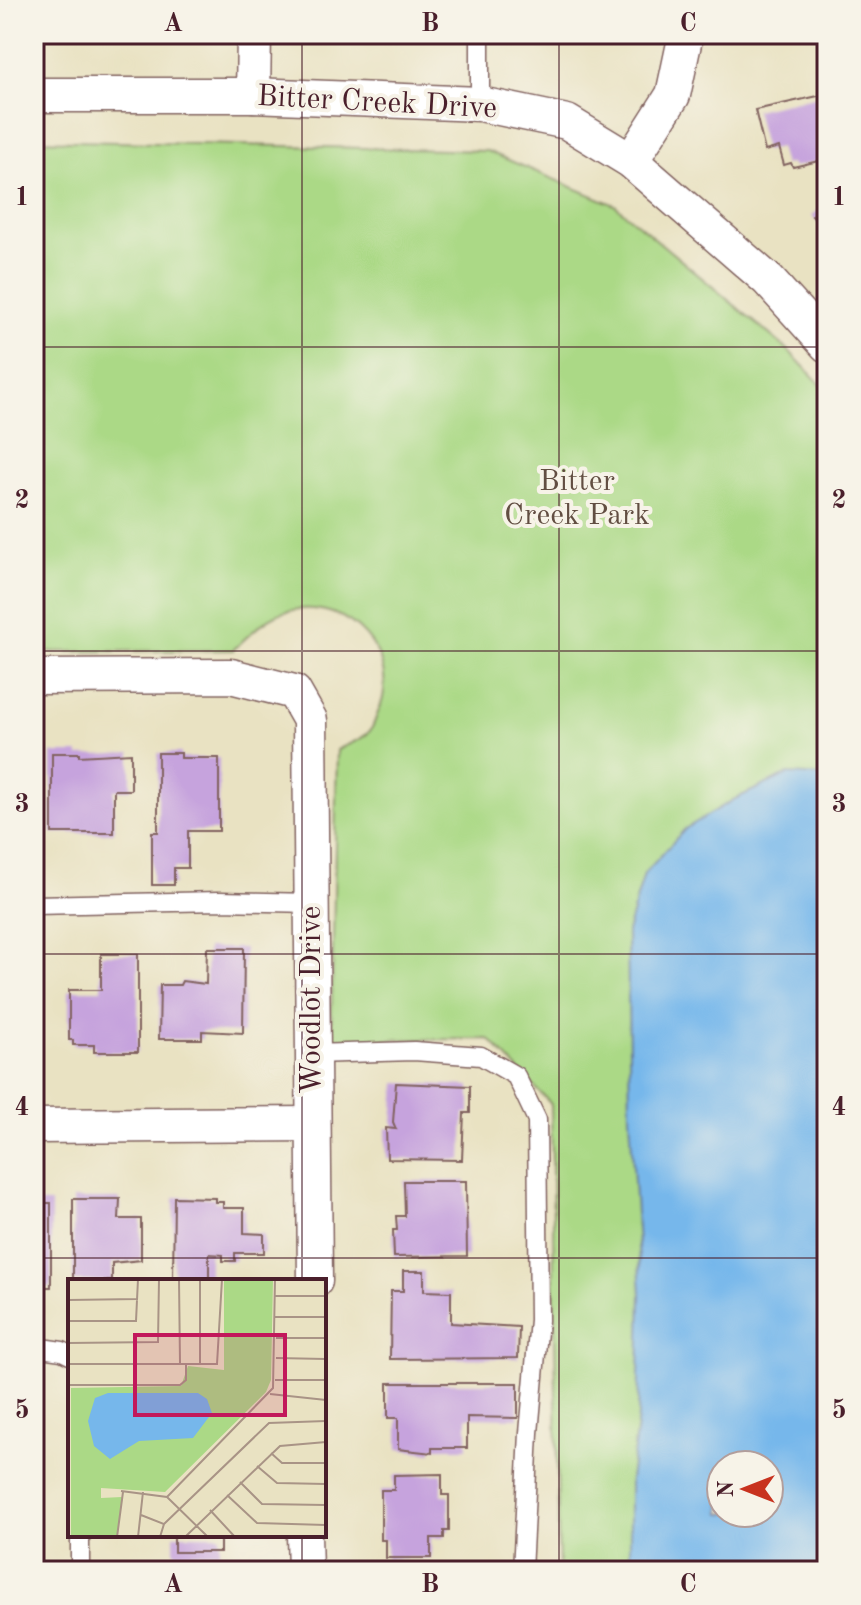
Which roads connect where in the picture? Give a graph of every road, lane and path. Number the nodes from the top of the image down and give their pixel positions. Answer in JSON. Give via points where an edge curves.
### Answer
{"nodes":[{"id":1,"x":254,"y":34,"type":"edge"},
{"id":2,"x":480,"y":34,"type":"edge"},
{"id":3,"x":686,"y":34,"type":"edge"},
{"id":4,"x":34,"y":95,"type":"edge"},
{"id":5,"x":253,"y":95,"type":"junction"},
{"id":6,"x":480,"y":104,"type":"junction"},
{"id":7,"x":631,"y":161,"type":"junction"},
{"id":8,"x":827,"y":345,"type":"edge"},
{"id":9,"x":34,"y":677,"type":"edge"},
{"id":10,"x":311,"y":903,"type":"junction"},
{"id":11,"x":34,"y":905,"type":"edge"},
{"id":12,"x":312,"y":1054,"type":"junction"},
{"id":13,"x":313,"y":1124,"type":"junction"},
{"id":14,"x":34,"y":1126,"type":"edge"},
{"id":15,"x":315,"y":1279,"type":"edge"},
{"id":16,"x":34,"y":1347,"type":"edge"},
{"id":17,"x":68,"y":1354,"type":"edge"},
{"id":18,"x":80,"y":1537,"type":"edge"},
{"id":19,"x":304,"y":1537,"type":"edge"},
{"id":20,"x":80,"y":1571,"type":"edge"},
{"id":21,"x":305,"y":1571,"type":"edge"},
{"id":22,"x":522,"y":1571,"type":"edge"}],
"edges":[{"from":1,"to":5,"type":"street"},
{"from":2,"to":6,"type":"lane"},
{"from":3,"to":7,"type":"street","via":[[673,95]]},
{"from":4,"to":5,"type":"street","name":"Bitter Creek Drive"},
{"from":5,"to":6,"type":"street","name":"Bitter Creek Drive"},
{"from":6,"to":7,"type":"street","name":"Bitter Creek Drive","via":[[567,122]]},
{"from":7,"to":8,"type":"street","name":"Bitter Creek Drive","via":[[768,280]]},
{"from":9,"to":10,"type":"street","name":"Woodlot Drive","via":[[231,676],[294,692],[310,720]]},
{"from":10,"to":11,"type":"lane"},
{"from":10,"to":12,"type":"street","name":"Woodlot Drive"},
{"from":12,"to":13,"type":"street","name":"Woodlot Drive"},
{"from":12,"to":22,"type":"lane","via":[[414,1051],[481,1056],[516,1076],[537,1120],[539,1320]]},
{"from":13,"to":14,"type":"street"},
{"from":13,"to":15,"type":"street","name":"Woodlot Drive"},
{"from":16,"to":17,"type":"lane"},
{"from":18,"to":20,"type":"lane"},
{"from":19,"to":21,"type":"street"}]}
